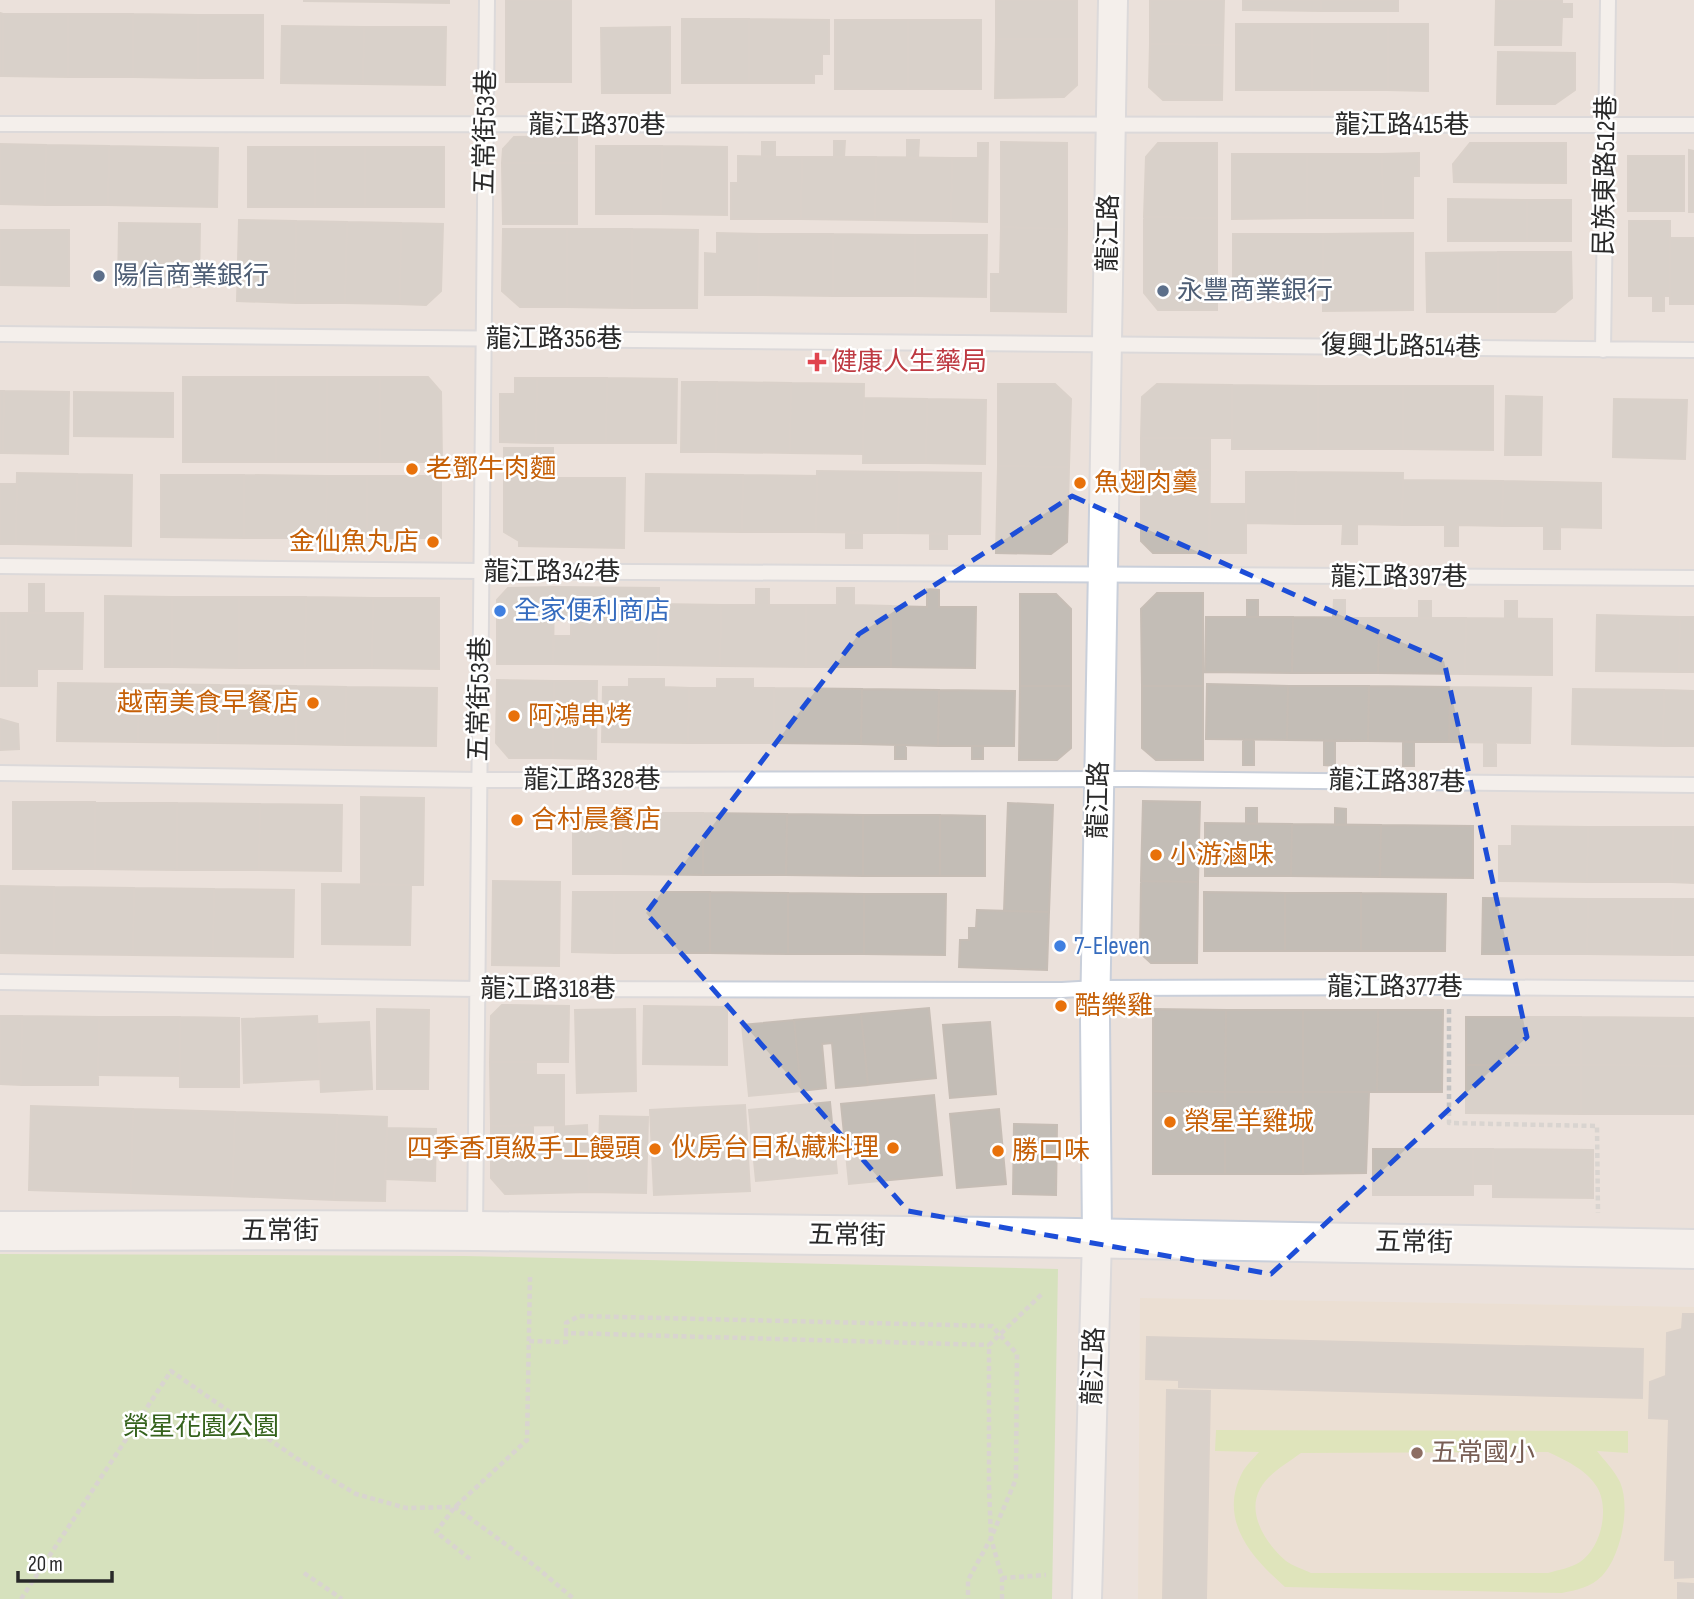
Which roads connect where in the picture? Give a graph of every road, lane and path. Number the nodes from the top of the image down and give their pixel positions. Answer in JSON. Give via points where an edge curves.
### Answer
{"nodes":[{"id":1,"x":487,"y":0,"type":"edge"},
{"id":2,"x":1112,"y":0,"type":"edge"},
{"id":3,"x":1608,"y":0,"type":"edge"},
{"id":4,"x":0,"y":124,"type":"edge"},
{"id":5,"x":486,"y":125,"type":"junction"},
{"id":6,"x":1607,"y":125,"type":"junction"},
{"id":7,"x":1694,"y":125,"type":"edge"},
{"id":8,"x":1111,"y":126,"type":"junction"},
{"id":9,"x":0,"y":334,"type":"edge"},
{"id":10,"x":483,"y":338,"type":"junction"},
{"id":11,"x":1108,"y":344,"type":"junction"},
{"id":12,"x":1603,"y":349,"type":"junction"},
{"id":13,"x":1694,"y":350,"type":"edge"},
{"id":14,"x":0,"y":566,"type":"edge"},
{"id":15,"x":481,"y":571,"type":"junction"},
{"id":16,"x":1104,"y":575,"type":"junction"},
{"id":17,"x":1694,"y":578,"type":"edge"},
{"id":18,"x":0,"y":773,"type":"edge"},
{"id":19,"x":1100,"y":779,"type":"junction"},
{"id":20,"x":480,"y":780,"type":"junction"},
{"id":21,"x":1694,"y":785,"type":"edge"},
{"id":22,"x":0,"y":982,"type":"edge"},
{"id":23,"x":1448,"y":987,"type":"junction"},
{"id":24,"x":1096,"y":988,"type":"junction"},
{"id":25,"x":478,"y":989,"type":"junction"},
{"id":26,"x":1694,"y":989,"type":"edge"},
{"id":27,"x":1599,"y":1219,"type":"dead end"},
{"id":28,"x":0,"y":1231,"type":"edge"},
{"id":29,"x":475,"y":1231,"type":"junction"},
{"id":30,"x":1097,"y":1238,"type":"junction"},
{"id":31,"x":1694,"y":1249,"type":"edge"},
{"id":32,"x":530,"y":1277,"type":"dead end"},
{"id":33,"x":1043,"y":1293,"type":"dead end"},
{"id":34,"x":566,"y":1333,"type":"junction"},
{"id":35,"x":1000,"y":1335,"type":"junction"},
{"id":36,"x":529,"y":1341,"type":"junction"},
{"id":37,"x":989,"y":1345,"type":"junction"},
{"id":38,"x":456,"y":1507,"type":"junction"},
{"id":39,"x":991,"y":1538,"type":"junction"},
{"id":40,"x":470,"y":1559,"type":"dead end"},
{"id":41,"x":304,"y":1573,"type":"dead end"},
{"id":42,"x":1046,"y":1575,"type":"dead end"},
{"id":43,"x":1002,"y":1578,"type":"junction"},
{"id":44,"x":21,"y":1599,"type":"edge"},
{"id":45,"x":342,"y":1599,"type":"edge"},
{"id":46,"x":574,"y":1599,"type":"edge"},
{"id":47,"x":968,"y":1599,"type":"edge"},
{"id":48,"x":1002,"y":1599,"type":"edge"},
{"id":49,"x":1087,"y":1599,"type":"edge"}],
"edges":[{"from":1,"to":5,"type":"lane","name":"五常街53巷"},
{"from":2,"to":8,"type":"street","name":"龍江路"},
{"from":3,"to":6,"type":"lane","name":"民族東路512巷"},
{"from":4,"to":5,"type":"lane","name":"龍江路370巷"},
{"from":5,"to":8,"type":"lane","name":"龍江路370巷"},
{"from":5,"to":10,"type":"lane","name":"五常街53巷"},
{"from":6,"to":7,"type":"lane","name":"龍江路415巷"},
{"from":6,"to":8,"type":"lane","name":"龍江路415巷"},
{"from":6,"to":12,"type":"lane","name":"民族東路512巷"},
{"from":8,"to":11,"type":"street","name":"龍江路"},
{"from":9,"to":10,"type":"lane","name":"龍江路356巷"},
{"from":10,"to":11,"type":"lane","name":"龍江路356巷"},
{"from":10,"to":15,"type":"lane","name":"五常街53巷"},
{"from":11,"to":12,"type":"lane","name":"復興北路514巷"},
{"from":11,"to":16,"type":"street","name":"龍江路"},
{"from":12,"to":13,"type":"lane","name":"復興北路514巷"},
{"from":14,"to":15,"type":"lane","name":"龍江路342巷"},
{"from":15,"to":16,"type":"lane","name":"龍江路342巷"},
{"from":15,"to":20,"type":"lane","name":"五常街53巷"},
{"from":16,"to":17,"type":"lane","name":"龍江路397巷"},
{"from":16,"to":19,"type":"street","name":"龍江路"},
{"from":18,"to":20,"type":"lane","name":"龍江路328巷"},
{"from":19,"to":20,"type":"lane","name":"龍江路328巷"},
{"from":19,"to":21,"type":"lane","name":"龍江路387巷"},
{"from":19,"to":24,"type":"street","name":"龍江路"},
{"from":20,"to":25,"type":"lane","name":"五常街53巷"},
{"from":22,"to":25,"type":"lane","name":"龍江路318巷"},
{"from":23,"to":24,"type":"lane","name":"龍江路377巷"},
{"from":23,"to":26,"type":"lane","name":"龍江路377巷"},
{"from":23,"to":27,"type":"path","via":[[1449,1123],[1597,1126]]},
{"from":24,"to":25,"type":"lane","name":"龍江路318巷"},
{"from":24,"to":30,"type":"street","name":"龍江路"},
{"from":25,"to":29,"type":"lane","name":"五常街53巷"},
{"from":28,"to":29,"type":"street","name":"五常街"},
{"from":29,"to":30,"type":"street","name":"五常街"},
{"from":30,"to":31,"type":"street","name":"五常街"},
{"from":30,"to":49,"type":"street","name":"龍江路"},
{"from":32,"to":36,"type":"path"},
{"from":33,"to":35,"type":"path"},
{"from":34,"to":35,"type":"path","via":[[566,1323],[579,1316],[992,1326]]},
{"from":34,"to":36,"type":"path","via":[[566,1342]]},
{"from":34,"to":37,"type":"path"},
{"from":35,"to":37,"type":"path"},
{"from":35,"to":39,"type":"path","via":[[1017,1354],[1016,1479]]},
{"from":36,"to":38,"type":"path","via":[[527,1440]]},
{"from":37,"to":39,"type":"path"},
{"from":38,"to":40,"type":"path","via":[[436,1532]]},
{"from":38,"to":44,"type":"path","via":[[406,1508],[356,1494],[171,1371]]},
{"from":38,"to":46,"type":"path"},
{"from":39,"to":43,"type":"path"},
{"from":39,"to":47,"type":"path","via":[[968,1580]]},
{"from":41,"to":45,"type":"path"},
{"from":42,"to":43,"type":"path"},
{"from":43,"to":48,"type":"path"}]}
